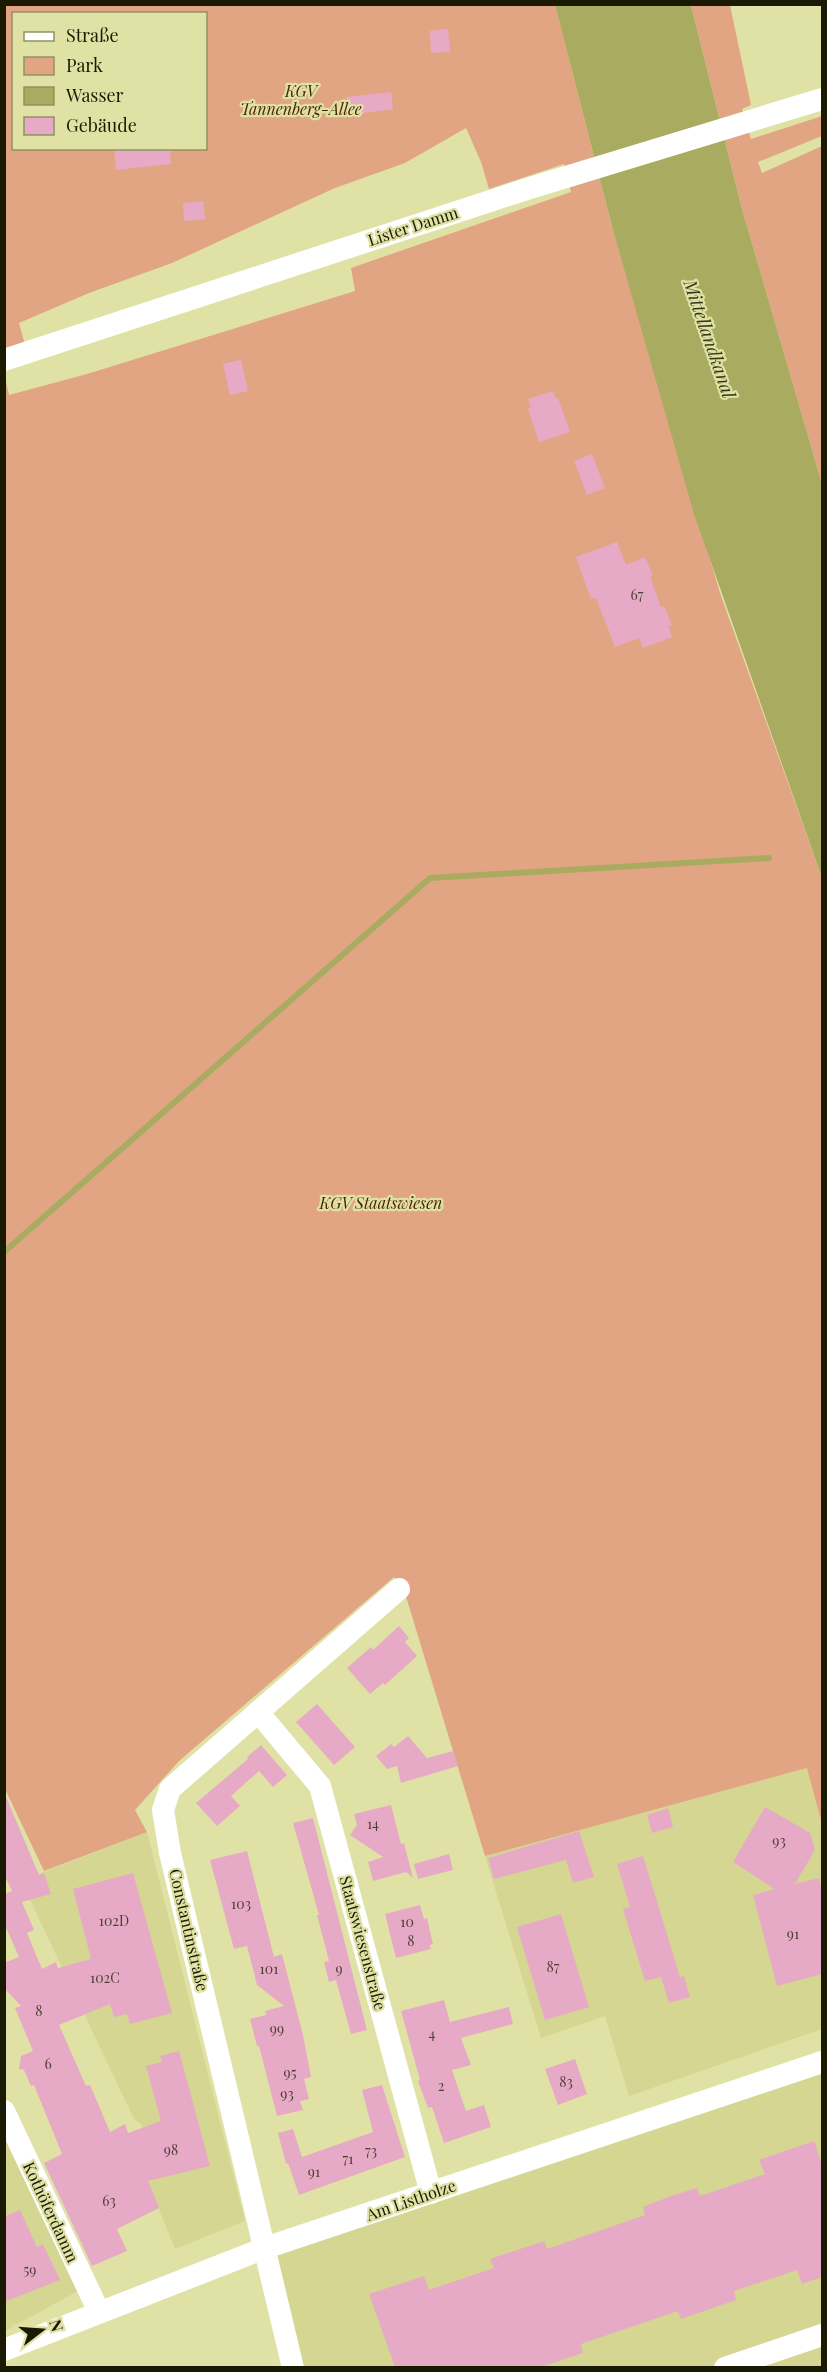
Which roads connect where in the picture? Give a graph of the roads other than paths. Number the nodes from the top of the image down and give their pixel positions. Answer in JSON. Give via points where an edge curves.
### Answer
{"nodes":[{"id":1,"x":822,"y":99,"type":"edge"},
{"id":2,"x":4,"y":360,"type":"edge"},
{"id":3,"x":399,"y":1589,"type":"dead end"},
{"id":4,"x":258,"y":1712,"type":"junction"},
{"id":5,"x":822,"y":2062,"type":"edge"},
{"id":6,"x":4,"y":2111,"type":"edge"},
{"id":7,"x":432,"y":2193,"type":"junction"},
{"id":8,"x":265,"y":2248,"type":"junction"},
{"id":9,"x":99,"y":2312,"type":"junction"},
{"id":10,"x":822,"y":2335,"type":"edge"},
{"id":11,"x":4,"y":2350,"type":"edge"},
{"id":12,"x":293,"y":2367,"type":"edge"},
{"id":13,"x":725,"y":2367,"type":"edge"}],
"edges":[{"from":1,"to":2,"type":"street","name":"Lister Damm","via":[[565,177]]},
{"from":3,"to":4,"type":"street","name":"Constantinstraße"},
{"from":4,"to":7,"type":"street","name":"Staatswiesenstraße","via":[[320,1786]]},
{"from":4,"to":8,"type":"street","name":"Constantinstraße","via":[[170,1789],[163,1810]]},
{"from":5,"to":7,"type":"street","name":"Am Listholze"},
{"from":6,"to":9,"type":"street","name":"Kothöferdamm"},
{"from":7,"to":8,"type":"street","name":"Am Listholze"},
{"from":8,"to":9,"type":"street","name":"Am Listholze"},
{"from":8,"to":12,"type":"street","name":"Constantinstraße"},
{"from":9,"to":11,"type":"street","name":"Am Listholze"},
{"from":10,"to":13,"type":"street"}]}
